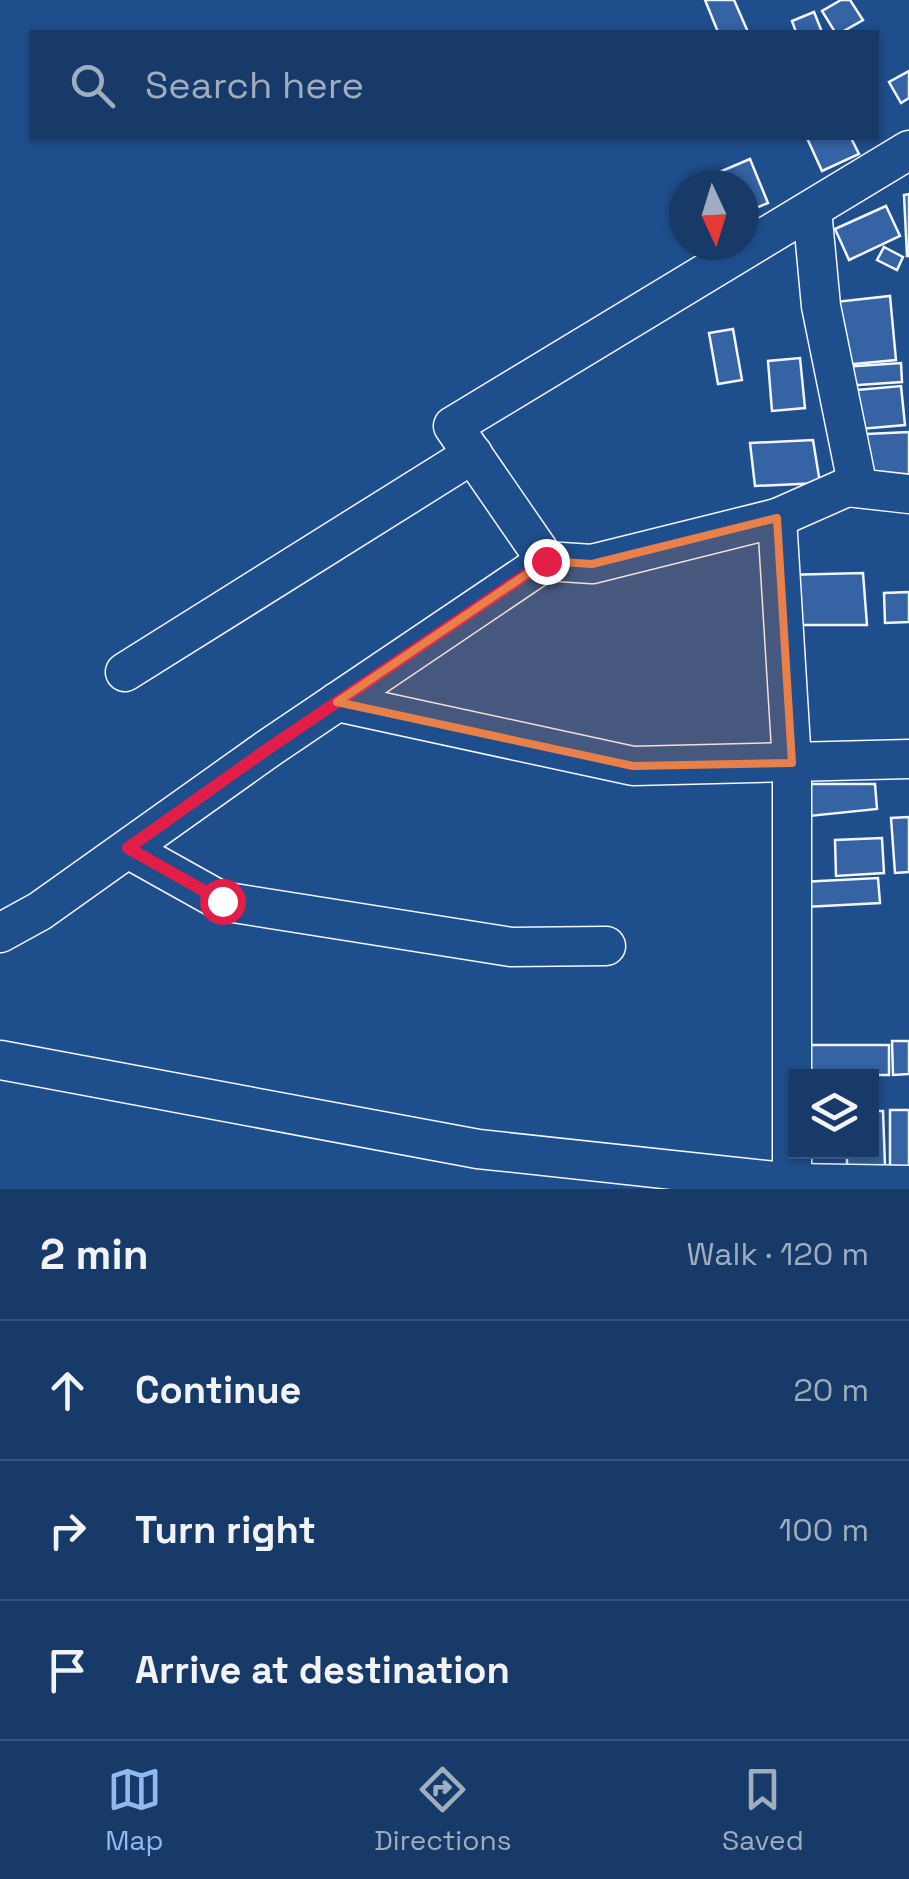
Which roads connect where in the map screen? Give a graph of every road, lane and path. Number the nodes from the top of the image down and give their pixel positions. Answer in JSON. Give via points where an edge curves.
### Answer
{"nodes":[{"id":1,"x":909,"y":150,"type":"edge"},
{"id":2,"x":812,"y":210,"type":"junction"},
{"id":3,"x":472,"y":454,"type":"junction"},
{"id":4,"x":858,"y":488,"type":"junction"},
{"id":5,"x":909,"y":494,"type":"edge"},
{"id":6,"x":777,"y":518,"type":"junction"},
{"id":7,"x":546,"y":561,"type":"junction"},
{"id":8,"x":125,"y":672,"type":"dead end"},
{"id":9,"x":337,"y":702,"type":"junction"},
{"id":10,"x":909,"y":759,"type":"edge"},
{"id":11,"x":792,"y":763,"type":"junction"},
{"id":12,"x":128,"y":848,"type":"junction"},
{"id":13,"x":0,"y":933,"type":"edge"},
{"id":14,"x":606,"y":946,"type":"dead end"},
{"id":15,"x":0,"y":1060,"type":"edge"},
{"id":16,"x":909,"y":1185,"type":"edge"},
{"id":17,"x":792,"y":1186,"type":"edge"}],
"edges":[{"from":1,"to":2,"type":"street"},
{"from":2,"to":3,"type":"street","via":[[454,426]]},
{"from":2,"to":4,"type":"street","via":[[822,306]]},
{"from":3,"to":7,"type":"street"},
{"from":3,"to":8,"type":"street"},
{"from":4,"to":5,"type":"street"},
{"from":4,"to":6,"type":"street"},
{"from":6,"to":7,"type":"street","via":[[592,564]]},
{"from":6,"to":11,"type":"street"},
{"from":7,"to":9,"type":"street"},
{"from":9,"to":11,"type":"street","via":[[633,766]]},
{"from":9,"to":12,"type":"street"},
{"from":10,"to":11,"type":"street"},
{"from":11,"to":17,"type":"street"},
{"from":12,"to":13,"type":"street"},
{"from":12,"to":14,"type":"street","via":[[222,901],[512,946]]},
{"from":15,"to":17,"type":"street","via":[[478,1149]]},
{"from":16,"to":17,"type":"street"}]}
